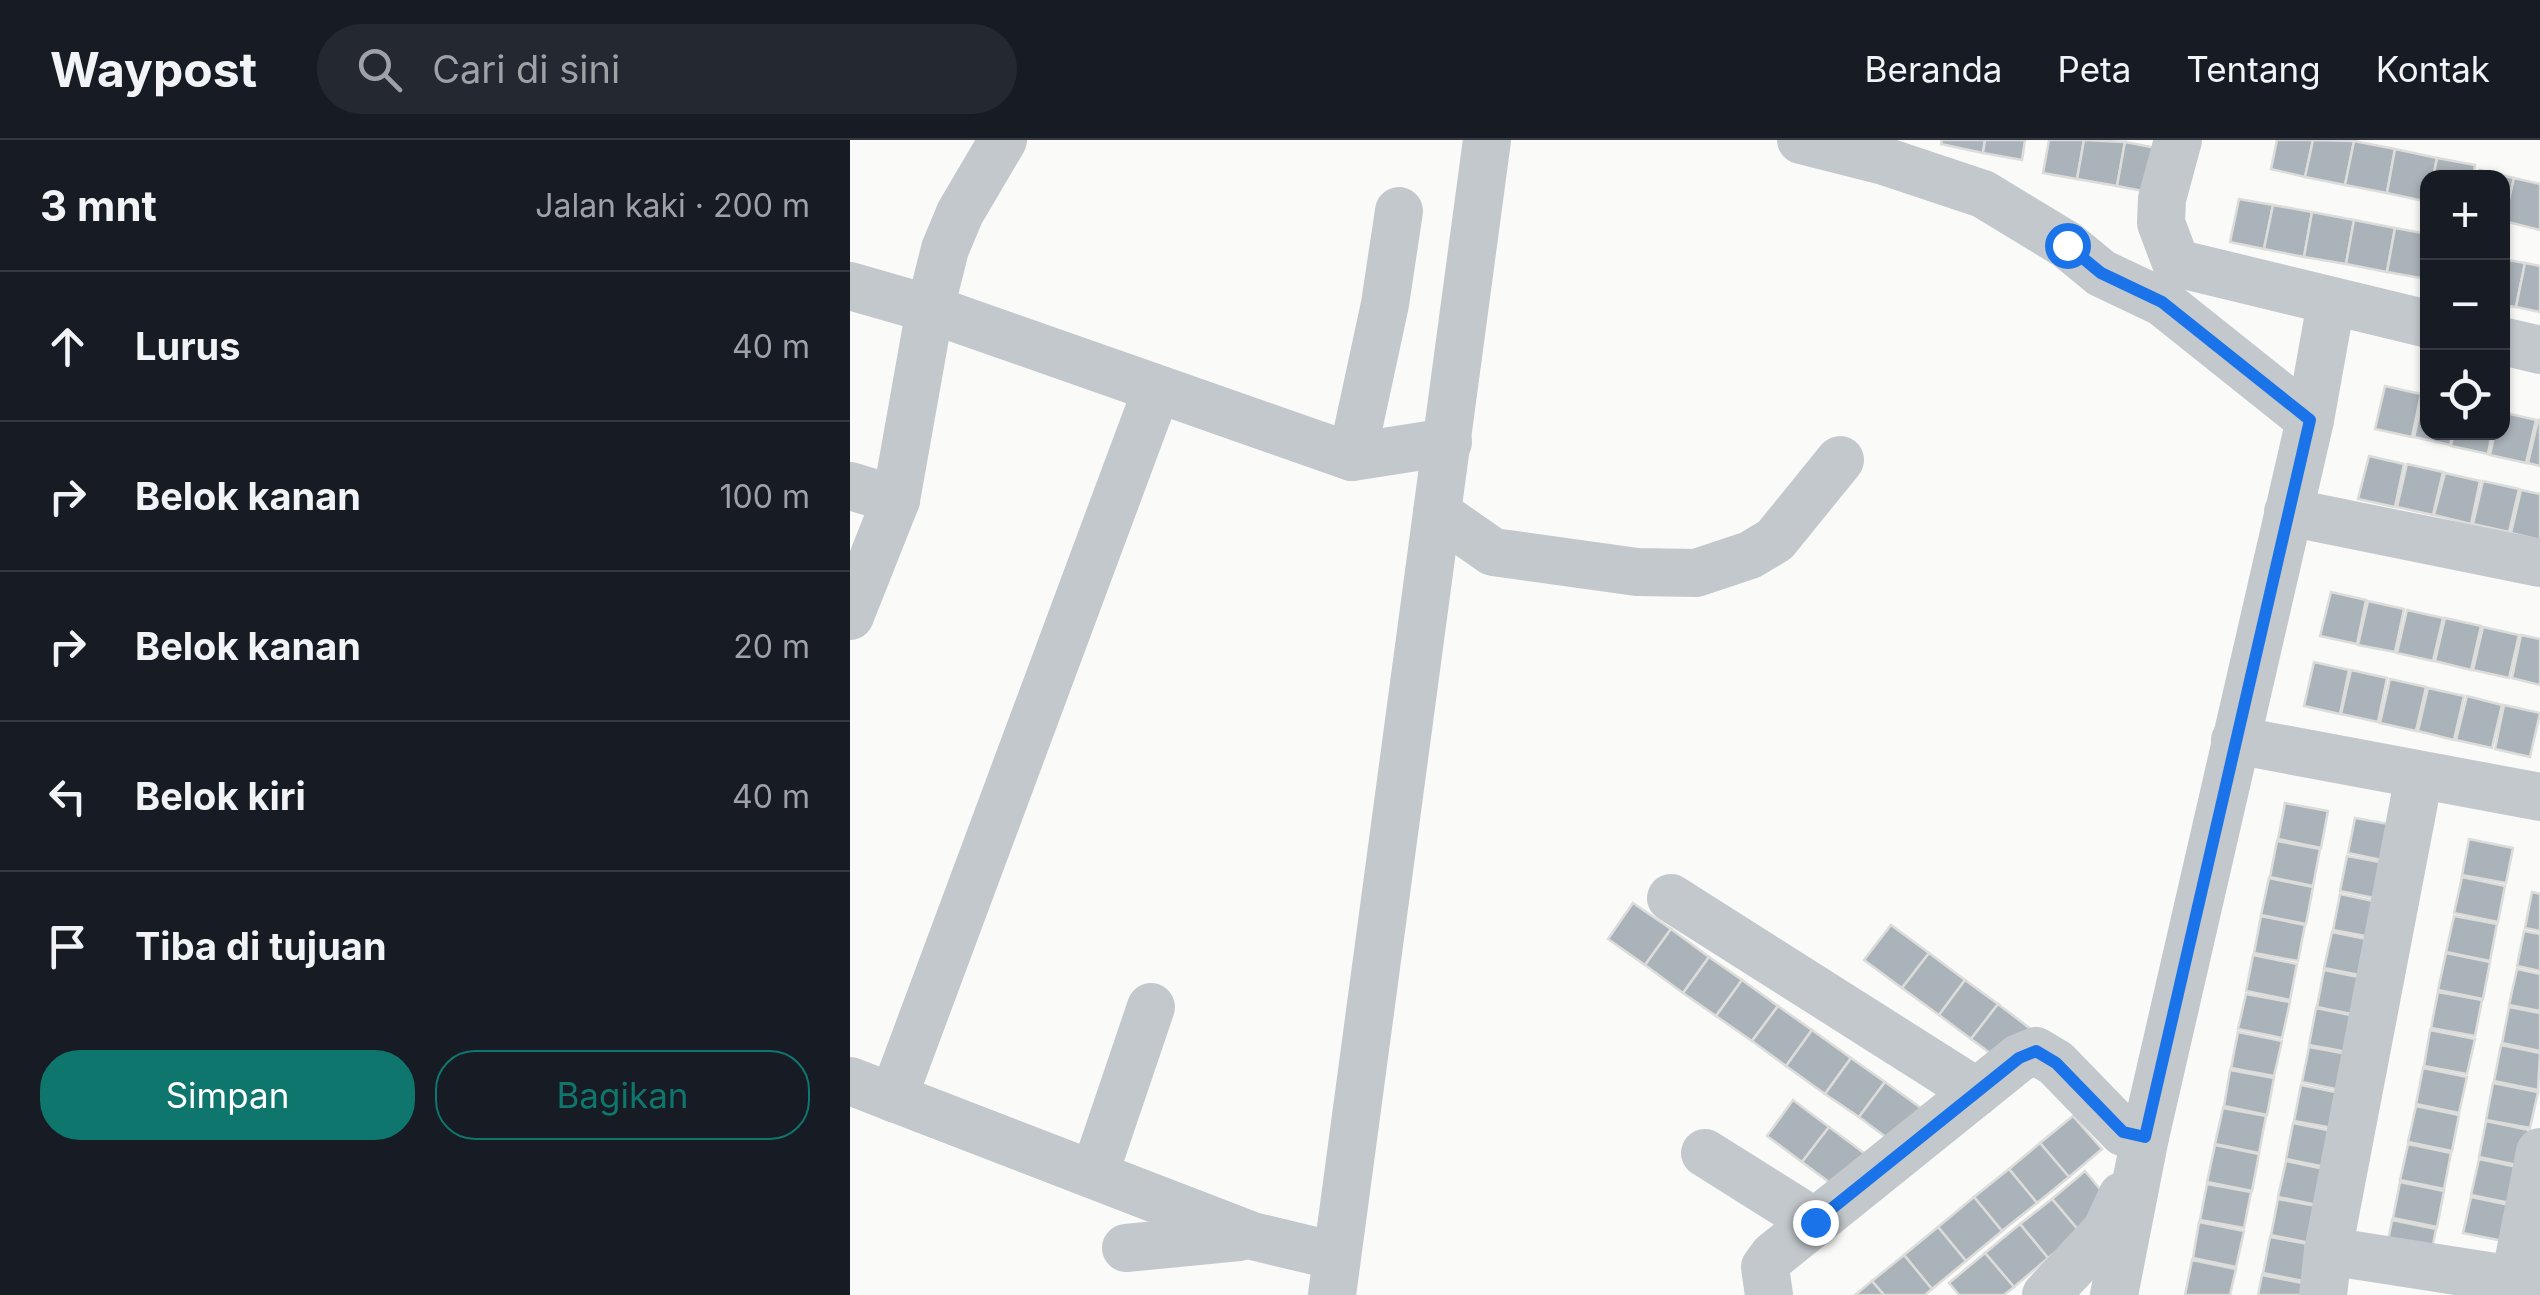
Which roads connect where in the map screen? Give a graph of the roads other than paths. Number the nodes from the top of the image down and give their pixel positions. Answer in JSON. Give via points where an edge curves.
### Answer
{"nodes":[{"id":1,"x":1003,"y":140,"type":"edge"},
{"id":2,"x":1486,"y":140,"type":"edge"},
{"id":3,"x":1801,"y":140,"type":"edge"},
{"id":4,"x":2178,"y":140,"type":"edge"},
{"id":5,"x":1398,"y":212,"type":"dead end"},
{"id":6,"x":2160,"y":223,"type":"junction"},
{"id":7,"x":2101,"y":273,"type":"junction"},
{"id":8,"x":850,"y":286,"type":"edge"},
{"id":9,"x":2331,"y":302,"type":"junction"},
{"id":10,"x":930,"y":309,"type":"junction"},
{"id":11,"x":2420,"y":322,"type":"edge"},
{"id":12,"x":2510,"y":343,"type":"edge"},
{"id":13,"x":2540,"y":350,"type":"edge"},
{"id":14,"x":1157,"y":389,"type":"junction"},
{"id":15,"x":2310,"y":420,"type":"junction"},
{"id":16,"x":1448,"y":442,"type":"junction"},
{"id":17,"x":1352,"y":458,"type":"junction"},
{"id":18,"x":1840,"y":460,"type":"dead end"},
{"id":19,"x":850,"y":486,"type":"edge"},
{"id":20,"x":896,"y":500,"type":"junction"},
{"id":21,"x":2288,"y":512,"type":"junction"},
{"id":22,"x":1437,"y":513,"type":"junction"},
{"id":23,"x":2540,"y":563,"type":"edge"},
{"id":24,"x":850,"y":616,"type":"edge"},
{"id":25,"x":2235,"y":740,"type":"junction"},
{"id":26,"x":2419,"y":776,"type":"junction"},
{"id":27,"x":2540,"y":797,"type":"edge"},
{"id":28,"x":1670,"y":898,"type":"dead end"},
{"id":29,"x":1151,"y":1008,"type":"dead end"},
{"id":30,"x":872,"y":1090,"type":"edge"},
{"id":31,"x":1977,"y":1092,"type":"junction"},
{"id":32,"x":2134,"y":1135,"type":"junction"},
{"id":33,"x":1705,"y":1152,"type":"dead end"},
{"id":34,"x":2540,"y":1152,"type":"edge"},
{"id":35,"x":1094,"y":1175,"type":"junction"},
{"id":36,"x":1815,"y":1222,"type":"junction"},
{"id":37,"x":1252,"y":1236,"type":"junction"},
{"id":38,"x":1126,"y":1248,"type":"dead end"},
{"id":39,"x":2326,"y":1273,"type":"edge"},
{"id":40,"x":1334,"y":1275,"type":"edge"},
{"id":41,"x":2528,"y":1282,"type":"edge"},
{"id":42,"x":1768,"y":1295,"type":"edge"},
{"id":43,"x":2046,"y":1295,"type":"edge"},
{"id":44,"x":2114,"y":1295,"type":"edge"}],
"edges":[{"from":1,"to":10,"type":"street","via":[[960,213]]},
{"from":2,"to":16,"type":"street"},
{"from":3,"to":7,"type":"street","via":[[1983,194]]},
{"from":4,"to":6,"type":"street"},
{"from":5,"to":17,"type":"street"},
{"from":6,"to":7,"type":"street"},
{"from":6,"to":9,"type":"street","via":[[2176,263]]},
{"from":7,"to":15,"type":"street","via":[[2162,302]]},
{"from":8,"to":10,"type":"street"},
{"from":9,"to":11,"type":"street"},
{"from":9,"to":15,"type":"street"},
{"from":10,"to":14,"type":"street"},
{"from":10,"to":20,"type":"street"},
{"from":12,"to":13,"type":"street"},
{"from":14,"to":17,"type":"street"},
{"from":14,"to":30,"type":"street"},
{"from":15,"to":21,"type":"street"},
{"from":16,"to":17,"type":"street"},
{"from":16,"to":22,"type":"street"},
{"from":18,"to":22,"type":"street","via":[[1775,540],[1696,573],[1637,572],[1493,552]]},
{"from":19,"to":20,"type":"street"},
{"from":20,"to":24,"type":"street"},
{"from":21,"to":23,"type":"street"},
{"from":21,"to":25,"type":"street"},
{"from":22,"to":40,"type":"street"},
{"from":25,"to":26,"type":"street"},
{"from":25,"to":32,"type":"street"},
{"from":26,"to":27,"type":"street"},
{"from":26,"to":39,"type":"street"},
{"from":28,"to":31,"type":"street"},
{"from":29,"to":35,"type":"street"},
{"from":30,"to":35,"type":"street"},
{"from":31,"to":32,"type":"street","via":[[2036,1051]]},
{"from":31,"to":36,"type":"street"},
{"from":32,"to":43,"type":"street","via":[[2124,1190],[2106,1231]]},
{"from":32,"to":44,"type":"street"},
{"from":33,"to":36,"type":"street"},
{"from":34,"to":41,"type":"street"},
{"from":35,"to":37,"type":"street"},
{"from":36,"to":42,"type":"street","via":[[1765,1267]]},
{"from":37,"to":38,"type":"street"},
{"from":37,"to":40,"type":"street"},
{"from":39,"to":41,"type":"street"}]}
